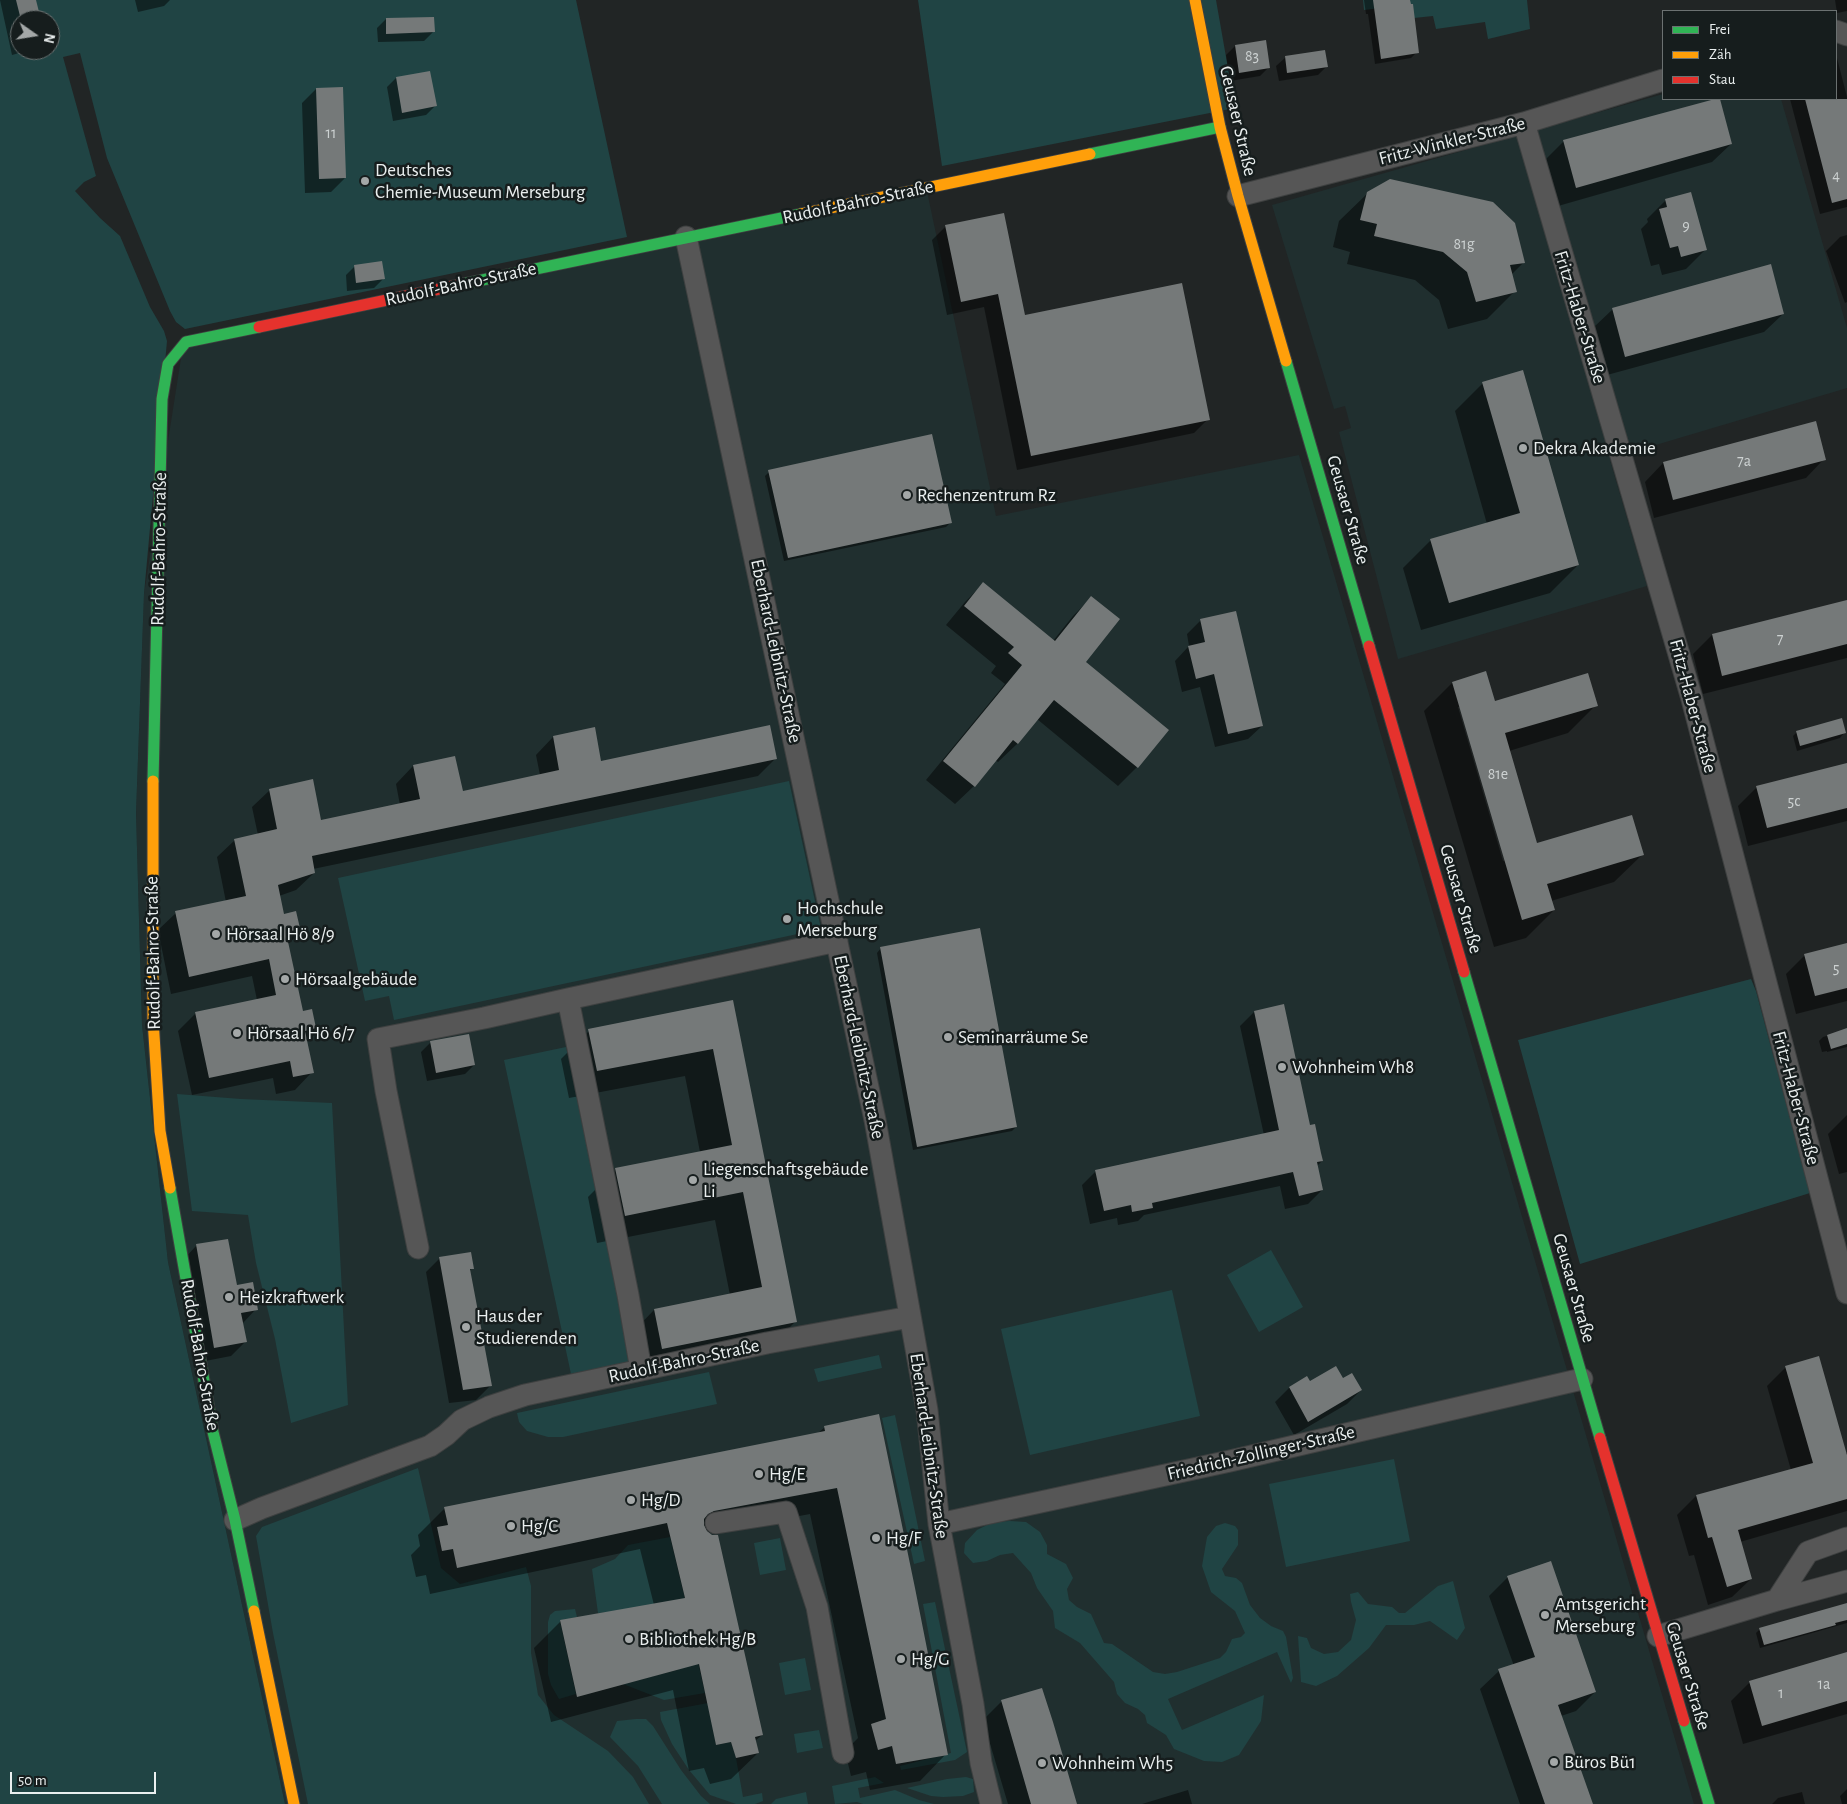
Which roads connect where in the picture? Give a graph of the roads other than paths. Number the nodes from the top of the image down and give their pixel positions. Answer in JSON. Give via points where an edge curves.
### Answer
{"nodes":[{"id":1,"x":1195,"y":0,"type":"edge"},
{"id":2,"x":1662,"y":80,"type":"edge"},
{"id":3,"x":1524,"y":123,"type":"junction"},
{"id":4,"x":1220,"y":127,"type":"junction"},
{"id":5,"x":1238,"y":196,"type":"junction"},
{"id":6,"x":686,"y":237,"type":"junction"},
{"id":7,"x":837,"y":941,"type":"junction"},
{"id":8,"x":568,"y":999,"type":"junction"},
{"id":9,"x":418,"y":1248,"type":"dead end"},
{"id":10,"x":1847,"y":1293,"type":"edge"},
{"id":11,"x":910,"y":1317,"type":"junction"},
{"id":12,"x":641,"y":1370,"type":"junction"},
{"id":13,"x":1582,"y":1379,"type":"junction"},
{"id":14,"x":235,"y":1520,"type":"junction"},
{"id":15,"x":716,"y":1523,"type":"dead end"},
{"id":16,"x":939,"y":1524,"type":"junction"},
{"id":17,"x":1847,"y":1538,"type":"edge"},
{"id":18,"x":1847,"y":1580,"type":"edge"},
{"id":19,"x":1777,"y":1600,"type":"junction"},
{"id":20,"x":1658,"y":1636,"type":"junction"},
{"id":21,"x":843,"y":1753,"type":"dead end"},
{"id":22,"x":294,"y":1804,"type":"edge"},
{"id":23,"x":991,"y":1804,"type":"edge"},
{"id":24,"x":1709,"y":1804,"type":"edge"}],
"edges":[{"from":1,"to":4,"type":"street","name":"Geusaer Straße"},
{"from":2,"to":3,"type":"street","name":"Fritz-Winkler-Straße"},
{"from":3,"to":5,"type":"street","name":"Fritz-Winkler-Straße"},
{"from":3,"to":10,"type":"street","name":"Fritz-Haber-Straße","via":[[1692,699]]},
{"from":4,"to":5,"type":"street","name":"Geusaer Straße"},
{"from":4,"to":6,"type":"street","name":"Rudolf-Bahro-Straße"},
{"from":5,"to":13,"type":"street","name":"Geusaer Straße"},
{"from":6,"to":7,"type":"street","name":"Eberhard-Leibnitz-Straße"},
{"from":6,"to":14,"type":"street","name":"Rudolf-Bahro-Straße","via":[[186,342],[168,364],[162,399],[152,824],[153,1019],[160,1131],[213,1432]]},
{"from":7,"to":8,"type":"street"},
{"from":7,"to":11,"type":"street","name":"Eberhard-Leibnitz-Straße","via":[[875,1120]]},
{"from":8,"to":9,"type":"street","via":[[378,1039]]},
{"from":8,"to":12,"type":"street"},
{"from":11,"to":12,"type":"street","name":"Rudolf-Bahro-Straße"},
{"from":11,"to":16,"type":"street","name":"Eberhard-Leibnitz-Straße","via":[[927,1410]]},
{"from":12,"to":14,"type":"street","name":"Rudolf-Bahro-Straße","via":[[526,1395],[489,1407],[462,1420],[430,1446]]},
{"from":13,"to":16,"type":"street","name":"Friedrich-Zollinger-Straße","via":[[1230,1461]]},
{"from":13,"to":20,"type":"street","name":"Geusaer Straße"},
{"from":14,"to":22,"type":"street","name":"Rudolf-Bahro-Straße"},
{"from":15,"to":21,"type":"street","via":[[786,1512],[817,1607]]},
{"from":16,"to":23,"type":"street","name":"Eberhard-Leibnitz-Straße"},
{"from":17,"to":19,"type":"street","via":[[1808,1552]]},
{"from":18,"to":19,"type":"street"},
{"from":19,"to":20,"type":"street"},
{"from":20,"to":24,"type":"street","name":"Geusaer Straße"}]}
